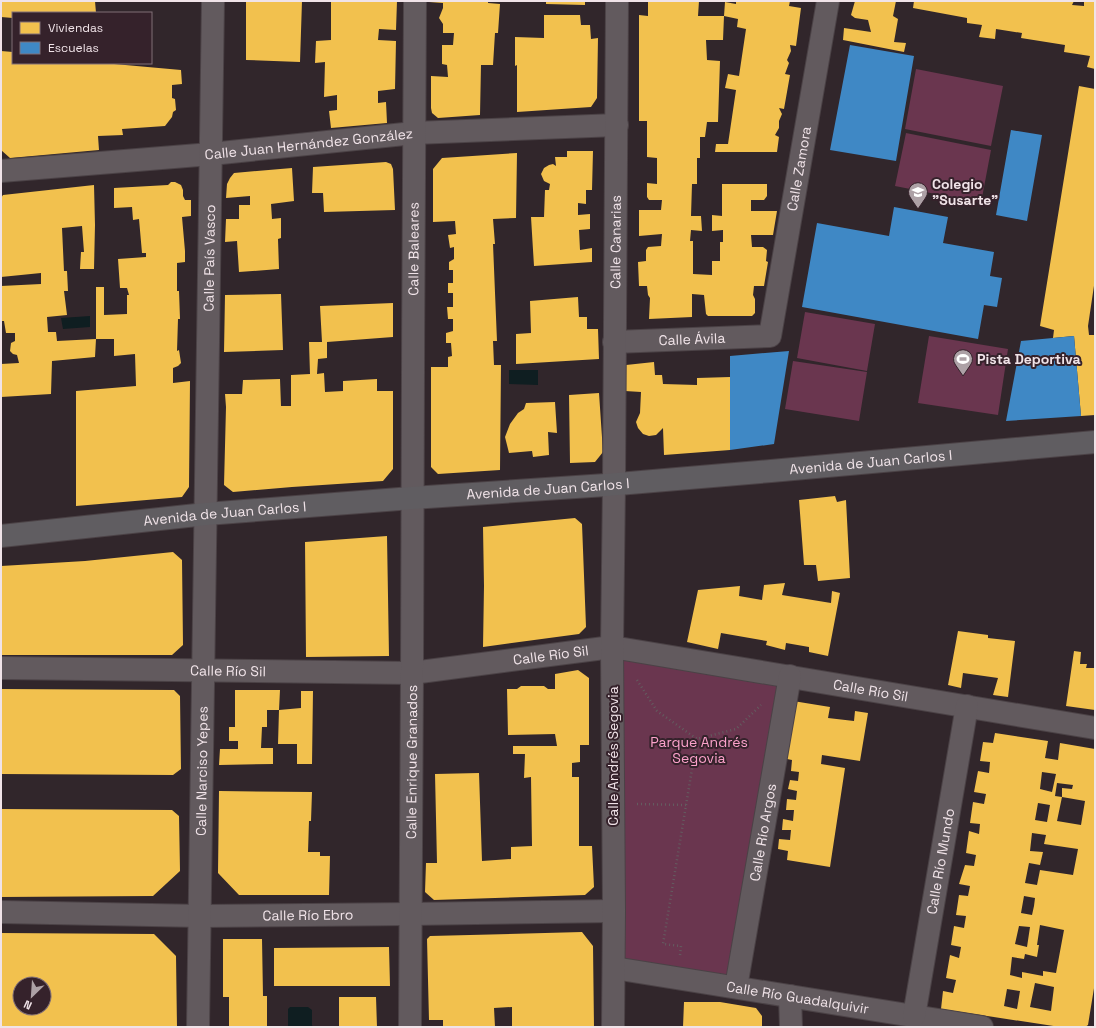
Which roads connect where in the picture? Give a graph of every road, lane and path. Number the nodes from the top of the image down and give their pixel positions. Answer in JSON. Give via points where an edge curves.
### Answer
{"nodes":[{"id":1,"x":213,"y":1,"type":"edge"},
{"id":2,"x":415,"y":1,"type":"edge"},
{"id":3,"x":617,"y":1,"type":"edge"},
{"id":4,"x":828,"y":1,"type":"edge"},
{"id":5,"x":616,"y":125,"type":"junction"},
{"id":6,"x":414,"y":133,"type":"junction"},
{"id":7,"x":211,"y":154,"type":"junction"},
{"id":8,"x":1,"y":171,"type":"edge"},
{"id":9,"x":770,"y":336,"type":"joint"},
{"id":10,"x":614,"y":342,"type":"junction"},
{"id":11,"x":1095,"y":442,"type":"edge"},
{"id":12,"x":614,"y":484,"type":"junction"},
{"id":13,"x":412,"y":498,"type":"junction"},
{"id":14,"x":206,"y":514,"type":"junction"},
{"id":15,"x":1,"y":536,"type":"edge"},
{"id":16,"x":612,"y":647,"type":"junction"},
{"id":17,"x":1,"y":668,"type":"edge"},
{"id":18,"x":203,"y":670,"type":"junction"},
{"id":19,"x":412,"y":673,"type":"junction"},
{"id":20,"x":790,"y":676,"type":"junction"},
{"id":21,"x":636,"y":679,"type":"dead end"},
{"id":22,"x":761,"y":704,"type":"dead end"},
{"id":23,"x":967,"y":706,"type":"junction"},
{"id":24,"x":1095,"y":728,"type":"edge"},
{"id":25,"x":697,"y":739,"type":"junction"},
{"id":26,"x":613,"y":804,"type":"junction"},
{"id":27,"x":686,"y":805,"type":"junction"},
{"id":28,"x":614,"y":911,"type":"junction"},
{"id":29,"x":1,"y":912,"type":"edge"},
{"id":30,"x":410,"y":914,"type":"junction"},
{"id":31,"x":201,"y":916,"type":"junction"},
{"id":32,"x":614,"y":968,"type":"junction"},
{"id":33,"x":678,"y":978,"type":"junction"},
{"id":34,"x":736,"y":987,"type":"junction"},
{"id":35,"x":790,"y":996,"type":"junction"},
{"id":36,"x":914,"y":1016,"type":"junction"},
{"id":37,"x":949,"y":1024,"type":"edge"},
{"id":38,"x":198,"y":1027,"type":"edge"},
{"id":39,"x":410,"y":1027,"type":"edge"},
{"id":40,"x":613,"y":1027,"type":"edge"},
{"id":41,"x":791,"y":1027,"type":"edge"},
{"id":42,"x":982,"y":1027,"type":"edge"}],
"edges":[{"from":1,"to":7,"type":"street","name":"Calle País Vasco"},
{"from":2,"to":6,"type":"street","name":"Calle Baleares"},
{"from":3,"to":5,"type":"street","name":"Calle Canarias"},
{"from":4,"to":9,"type":"street","name":"Calle Zamora"},
{"from":5,"to":6,"type":"street","name":"Calle Juan Hernández González"},
{"from":5,"to":10,"type":"street","name":"Calle Canarias"},
{"from":6,"to":7,"type":"street","name":"Calle Juan Hernández González"},
{"from":6,"to":13,"type":"street","name":"Calle Baleares"},
{"from":7,"to":8,"type":"street","name":"Calle Juan Hernández González"},
{"from":7,"to":14,"type":"street","name":"Calle País Vasco"},
{"from":9,"to":10,"type":"street","name":"Calle Ávila"},
{"from":10,"to":12,"type":"street","name":"Calle Canarias"},
{"from":11,"to":12,"type":"street","name":"Avenida de Juan Carlos I"},
{"from":12,"to":13,"type":"street","name":"Avenida de Juan Carlos I"},
{"from":12,"to":16,"type":"street","name":"Calle Andrés Segovia"},
{"from":13,"to":14,"type":"street","name":"Avenida de Juan Carlos I"},
{"from":13,"to":19,"type":"street","name":"Calle Enrique Granados"},
{"from":14,"to":15,"type":"street","name":"Avenida de Juan Carlos I"},
{"from":14,"to":18,"type":"street","name":"Calle Narciso Yepes"},
{"from":16,"to":19,"type":"street","name":"Calle Río Sil"},
{"from":16,"to":20,"type":"street","name":"Calle Río Sil"},
{"from":16,"to":26,"type":"street","name":"Calle Andrés Segovia"},
{"from":17,"to":18,"type":"street","name":"Calle Río Sil"},
{"from":18,"to":19,"type":"street","name":"Calle Río Sil"},
{"from":18,"to":31,"type":"street","name":"Calle Narciso Yepes"},
{"from":19,"to":30,"type":"street","name":"Calle Enrique Granados"},
{"from":20,"to":23,"type":"street","name":"Calle Río Sil"},
{"from":20,"to":34,"type":"street","name":"Calle Río Argos"},
{"from":21,"to":25,"type":"path","via":[[657,711]]},
{"from":22,"to":25,"type":"path","via":[[736,729]]},
{"from":23,"to":24,"type":"street","name":"Calle Río Sil"},
{"from":23,"to":36,"type":"street","name":"Calle Río Mundo"},
{"from":25,"to":27,"type":"path"},
{"from":26,"to":27,"type":"path"},
{"from":26,"to":28,"type":"street","name":"Calle Andrés Segovia"},
{"from":27,"to":33,"type":"path","via":[[663,944],[681,946]]},
{"from":28,"to":30,"type":"street","name":"Calle Río Ebro"},
{"from":28,"to":32,"type":"street","name":"Calle Andrés Segovia"},
{"from":29,"to":31,"type":"street","name":"Calle Río Ebro"},
{"from":30,"to":31,"type":"street","name":"Calle Río Ebro"},
{"from":30,"to":39,"type":"street","name":"Calle Enrique Granados"},
{"from":31,"to":38,"type":"street","name":"Calle Narciso Yepes"},
{"from":32,"to":33,"type":"street","name":"Calle Río Guadalquivir"},
{"from":32,"to":40,"type":"street","name":"Calle Andrés Segovia"},
{"from":33,"to":34,"type":"street","name":"Calle Río Guadalquivir"},
{"from":34,"to":35,"type":"street","name":"Calle Río Guadalquivir"},
{"from":35,"to":36,"type":"street","name":"Calle Río Guadalquivir"},
{"from":35,"to":41,"type":"street"},
{"from":36,"to":37,"type":"street","name":"Calle Río Guadalquivir"},
{"from":37,"to":42,"type":"street","name":"Calle Río Guadalquivir"}]}
